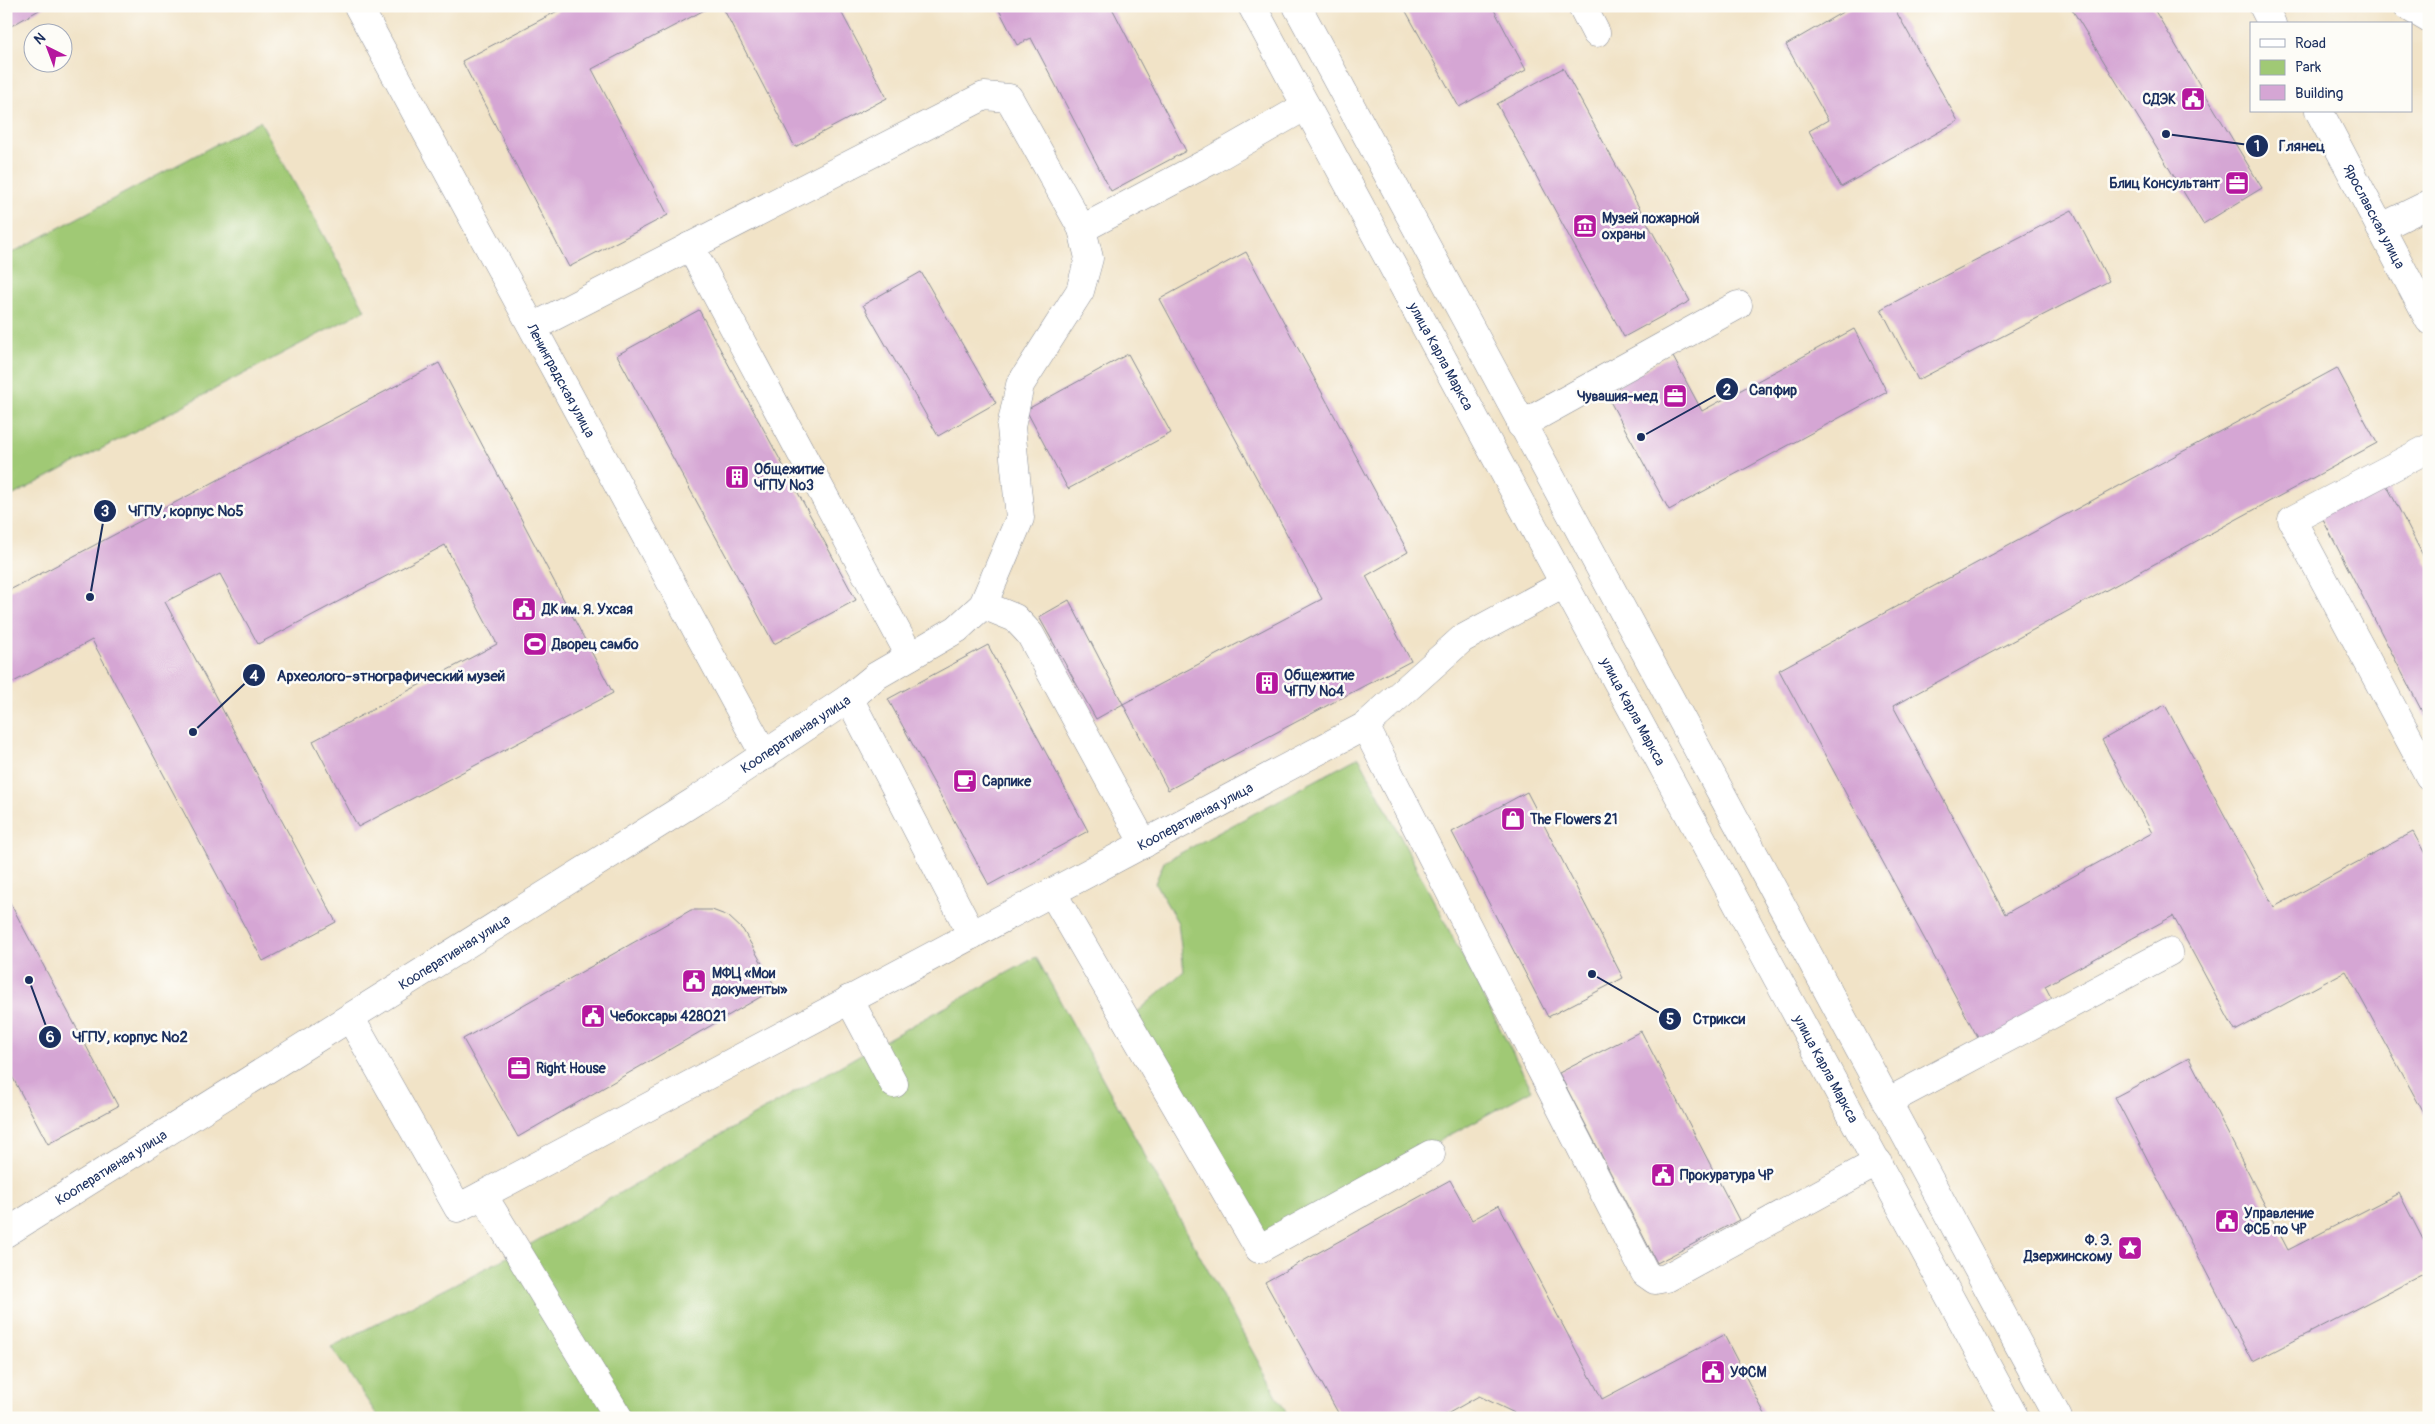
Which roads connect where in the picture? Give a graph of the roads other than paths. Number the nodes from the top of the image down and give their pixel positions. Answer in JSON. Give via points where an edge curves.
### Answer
{"nodes":[{"id":1,"x":358,"y":6,"type":"edge"},
{"id":2,"x":1252,"y":6,"type":"edge"},
{"id":3,"x":1297,"y":6,"type":"edge"},
{"id":4,"x":1582,"y":6,"type":"edge"},
{"id":5,"x":2263,"y":6,"type":"edge"},
{"id":6,"x":2407,"y":6,"type":"edge"},
{"id":7,"x":2429,"y":19,"type":"edge"},
{"id":8,"x":2271,"y":22,"type":"edge"},
{"id":9,"x":1596,"y":33,"type":"dead end"},
{"id":10,"x":1306,"y":106,"type":"junction"},
{"id":11,"x":2320,"y":112,"type":"edge"},
{"id":12,"x":2429,"y":204,"type":"edge"},
{"id":13,"x":2380,"y":228,"type":"junction"},
{"id":14,"x":1082,"y":229,"type":"junction"},
{"id":15,"x":690,"y":246,"type":"junction"},
{"id":16,"x":1738,"y":305,"type":"dead end"},
{"id":17,"x":2429,"y":320,"type":"edge"},
{"id":18,"x":533,"y":327,"type":"junction"},
{"id":19,"x":1521,"y":425,"type":"junction"},
{"id":20,"x":2429,"y":448,"type":"edge"},
{"id":21,"x":1597,"y":566,"type":"junction"},
{"id":22,"x":1564,"y":584,"type":"junction"},
{"id":23,"x":983,"y":604,"type":"junction"},
{"id":24,"x":910,"y":656,"type":"junction"},
{"id":25,"x":849,"y":698,"type":"junction"},
{"id":26,"x":1365,"y":726,"type":"junction"},
{"id":27,"x":765,"y":756,"type":"junction"},
{"id":28,"x":2429,"y":776,"type":"edge"},
{"id":29,"x":1144,"y":844,"type":"junction"},
{"id":30,"x":1052,"y":892,"type":"junction"},
{"id":31,"x":972,"y":935,"type":"junction"},
{"id":32,"x":2169,"y":952,"type":"dead end"},
{"id":33,"x":850,"y":999,"type":"junction"},
{"id":34,"x":351,"y":1019,"type":"junction"},
{"id":35,"x":894,"y":1084,"type":"dead end"},
{"id":36,"x":1887,"y":1102,"type":"junction"},
{"id":37,"x":1854,"y":1119,"type":"junction"},
{"id":38,"x":1910,"y":1146,"type":"junction"},
{"id":39,"x":1431,"y":1154,"type":"dead end"},
{"id":40,"x":1878,"y":1162,"type":"junction"},
{"id":41,"x":483,"y":1195,"type":"junction"},
{"id":42,"x":6,"y":1234,"type":"edge"},
{"id":43,"x":619,"y":1418,"type":"edge"},
{"id":44,"x":2015,"y":1418,"type":"edge"},
{"id":45,"x":2058,"y":1418,"type":"edge"}],
"edges":[{"from":1,"to":18,"type":"main road","name":"Ленинградская улица"},
{"from":2,"to":10,"type":"main road","name":"улица Карла Маркса"},
{"from":3,"to":19,"type":"main road"},
{"from":4,"to":9,"type":"main road"},
{"from":5,"to":8,"type":"main road"},
{"from":6,"to":7,"type":"main road"},
{"from":10,"to":14,"type":"main road"},
{"from":10,"to":22,"type":"main road","name":"улица Карла Маркса"},
{"from":11,"to":13,"type":"main road","name":"Ярославская улица"},
{"from":12,"to":13,"type":"main road"},
{"from":13,"to":17,"type":"main road","name":"Ярославская улица"},
{"from":14,"to":15,"type":"main road","via":[[1009,98],[984,96]]},
{"from":14,"to":23,"type":"main road","via":[[1088,258],[1080,292],[1020,385],[1011,427],[1020,518]]},
{"from":15,"to":18,"type":"main road"},
{"from":15,"to":24,"type":"main road"},
{"from":16,"to":19,"type":"main road"},
{"from":18,"to":27,"type":"main road","name":"Ленинградская улица"},
{"from":19,"to":21,"type":"main road"},
{"from":20,"to":28,"type":"main road","via":[[2292,520]]},
{"from":21,"to":22,"type":"main road","name":"Кооперативная улица"},
{"from":21,"to":36,"type":"main road"},
{"from":22,"to":26,"type":"main road","name":"Кооперативная улица","via":[[1462,639]]},
{"from":22,"to":37,"type":"main road","name":"улица Карла Маркса"},
{"from":23,"to":24,"type":"main road","via":[[957,629]]},
{"from":23,"to":29,"type":"main road","via":[[1015,618],[1030,634]]},
{"from":24,"to":25,"type":"main road","via":[[876,676]]},
{"from":25,"to":27,"type":"main road","name":"Кооперативная улица"},
{"from":25,"to":31,"type":"main road","name":"Кооперативная улица"},
{"from":26,"to":29,"type":"main road","name":"Кооперативная улица"},
{"from":26,"to":40,"type":"main road","via":[[1645,1273],[1654,1280],[1666,1278]]},
{"from":27,"to":34,"type":"main road","name":"Кооперативная улица"},
{"from":29,"to":30,"type":"main road","name":"Кооперативная улица"},
{"from":30,"to":31,"type":"main road","name":"Кооперативная улица"},
{"from":30,"to":39,"type":"main road","via":[[1259,1249]]},
{"from":31,"to":33,"type":"main road"},
{"from":32,"to":36,"type":"main road"},
{"from":33,"to":35,"type":"main road"},
{"from":33,"to":41,"type":"main road"},
{"from":34,"to":41,"type":"main road","via":[[458,1208]]},
{"from":34,"to":42,"type":"main road","name":"Кооперативная улица"},
{"from":36,"to":37,"type":"main road"},
{"from":36,"to":38,"type":"main road"},
{"from":37,"to":40,"type":"main road","name":"улица Карла Маркса"},
{"from":38,"to":40,"type":"main road"},
{"from":38,"to":45,"type":"main road"},
{"from":40,"to":44,"type":"main road","name":"улица Карла Маркса"},
{"from":41,"to":43,"type":"main road"}]}
